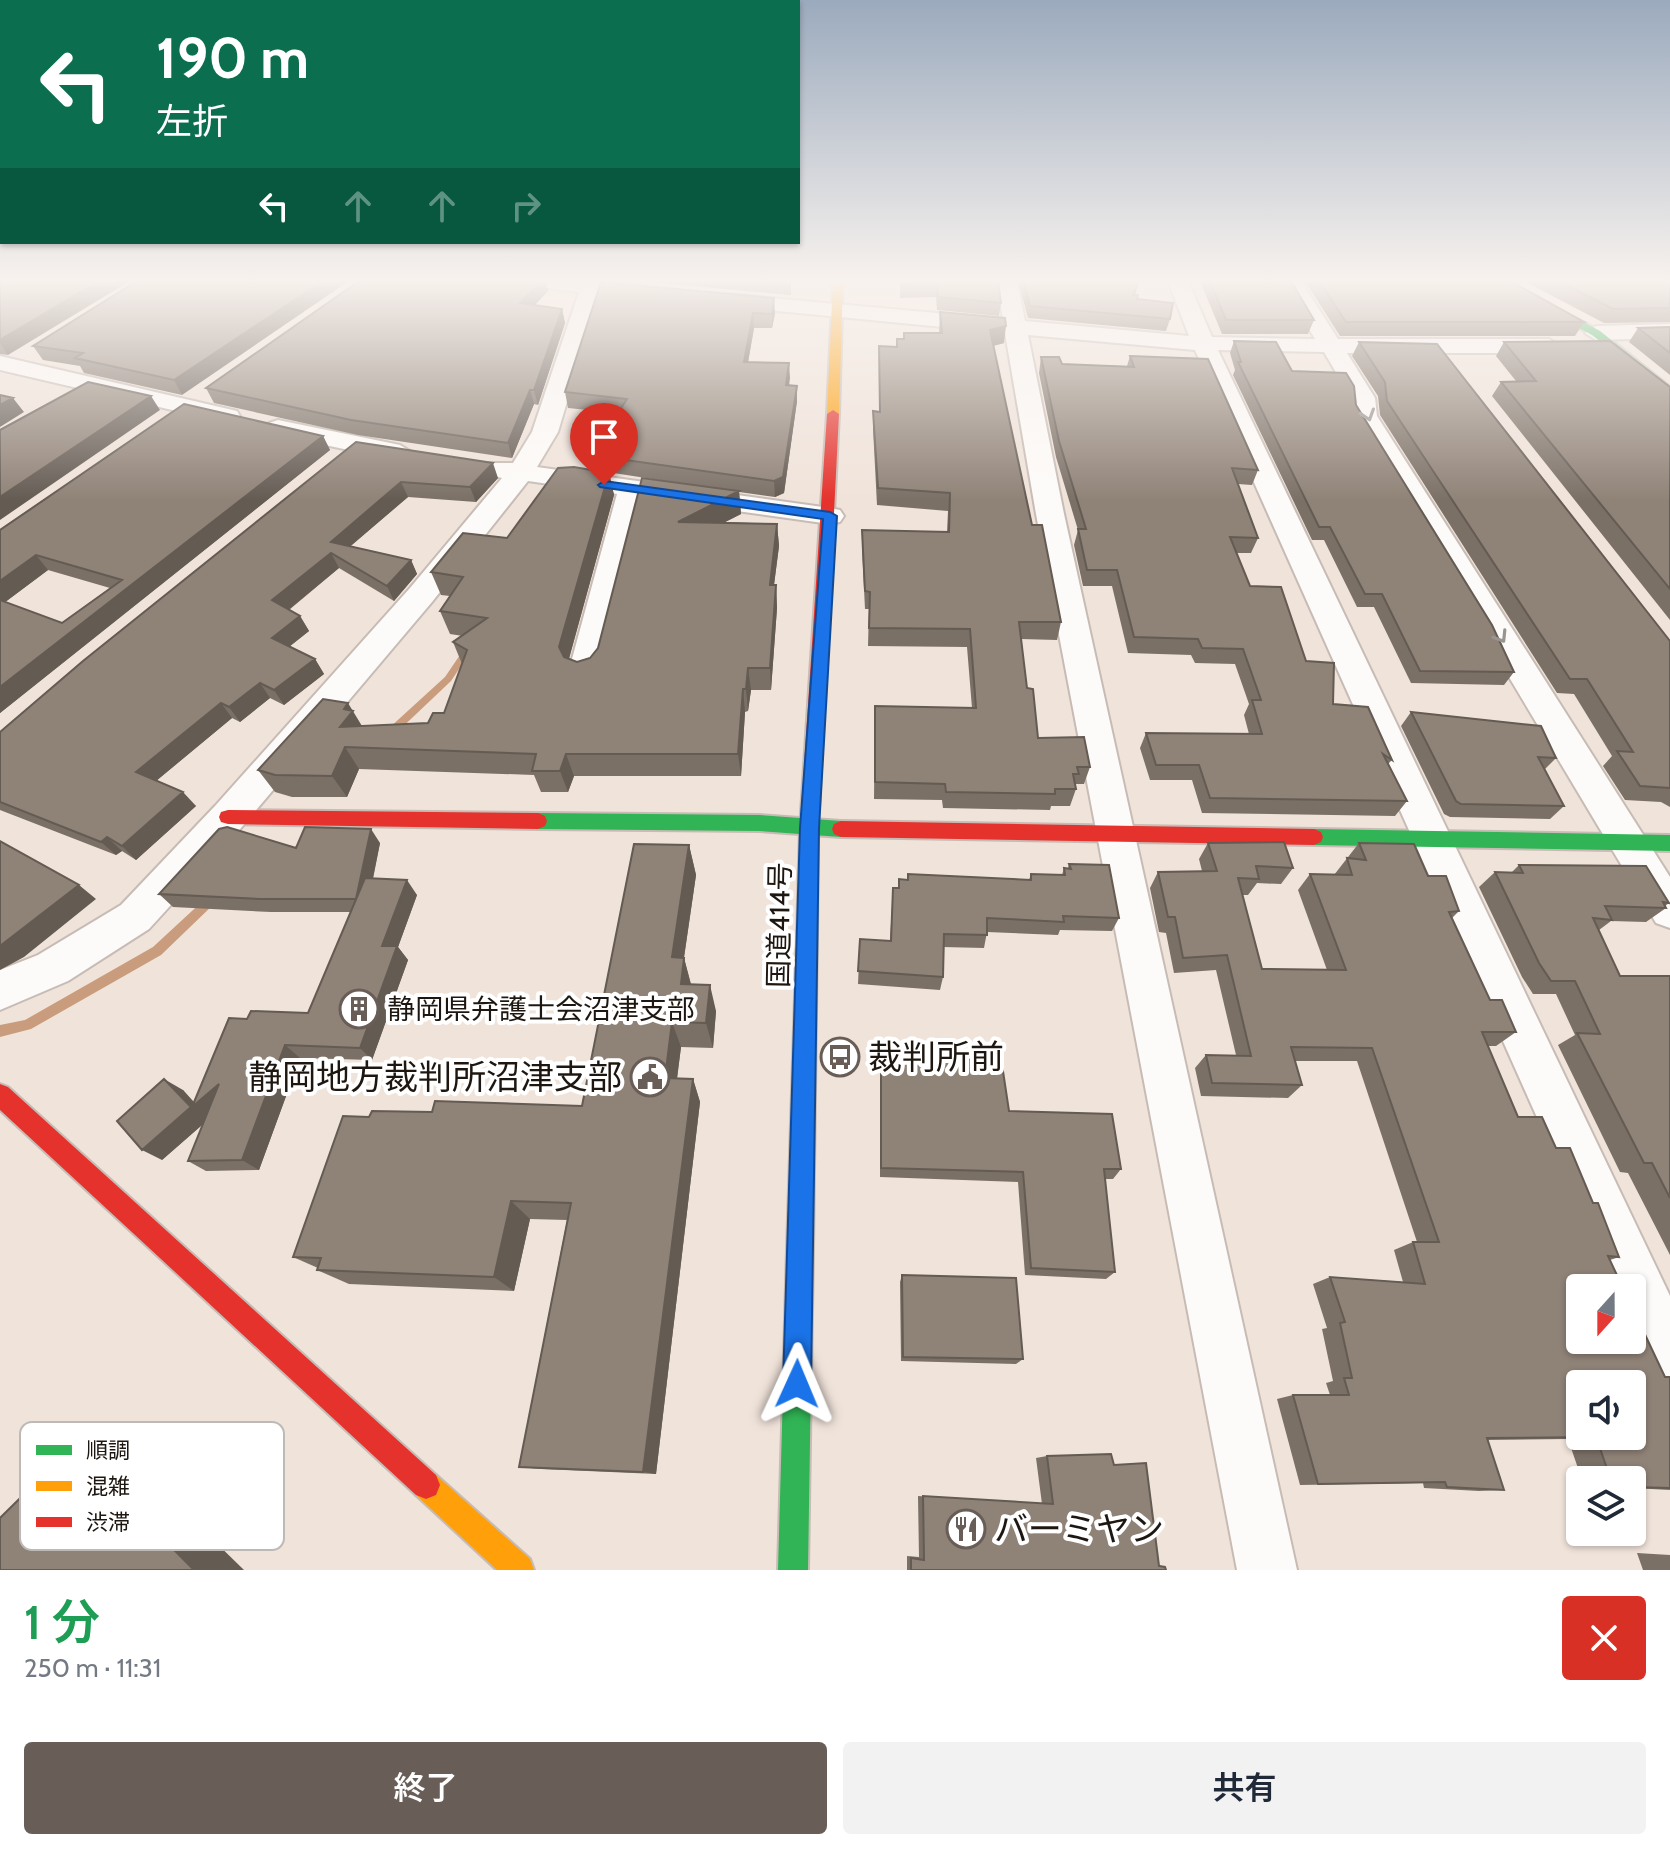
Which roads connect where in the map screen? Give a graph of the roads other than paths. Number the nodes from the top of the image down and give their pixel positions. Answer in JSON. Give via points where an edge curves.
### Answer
{"nodes":[{"id":1,"x":32,"y":354,"type":"edge"},
{"id":2,"x":570,"y":354,"type":"edge"},
{"id":3,"x":836,"y":354,"type":"edge"},
{"id":4,"x":1020,"y":354,"type":"edge"},
{"id":5,"x":1208,"y":354,"type":"edge"},
{"id":6,"x":1336,"y":354,"type":"edge"},
{"id":7,"x":1443,"y":354,"type":"edge"},
{"id":8,"x":1623,"y":354,"type":"edge"},
{"id":9,"x":5,"y":368,"type":"edge"},
{"id":10,"x":1458,"y":373,"type":"edge"},
{"id":11,"x":93,"y":385,"type":"junction"},
{"id":12,"x":212,"y":388,"type":"edge"},
{"id":13,"x":1670,"y":393,"type":"edge"},
{"id":14,"x":66,"y":401,"type":"edge"},
{"id":15,"x":186,"y":406,"type":"junction"},
{"id":16,"x":162,"y":424,"type":"edge"},
{"id":17,"x":357,"y":446,"type":"junction"},
{"id":18,"x":419,"y":456,"type":"edge"},
{"id":19,"x":466,"y":463,"type":"edge"},
{"id":20,"x":332,"y":465,"type":"edge"},
{"id":21,"x":521,"y":472,"type":"junction"},
{"id":22,"x":632,"y":489,"type":"junction"},
{"id":23,"x":830,"y":516,"type":"junction"},
{"id":24,"x":585,"y":670,"type":"edge"},
{"id":25,"x":228,"y":817,"type":"junction"},
{"id":26,"x":809,"y":828,"type":"junction"},
{"id":27,"x":1116,"y":832,"type":"junction"},
{"id":28,"x":1431,"y":837,"type":"junction"},
{"id":29,"x":1627,"y":841,"type":"junction"},
{"id":30,"x":1670,"y":843,"type":"edge"},
{"id":31,"x":1670,"y":911,"type":"edge"},
{"id":32,"x":0,"y":990,"type":"edge"},
{"id":33,"x":0,"y":1095,"type":"edge"},
{"id":34,"x":1670,"y":1354,"type":"edge"},
{"id":35,"x":519,"y":1570,"type":"edge"},
{"id":36,"x":793,"y":1570,"type":"edge"},
{"id":37,"x":1267,"y":1570,"type":"edge"}],
"edges":[{"from":1,"to":9,"type":"street"},
{"from":2,"to":21,"type":"street","via":[[545,432]]},
{"from":3,"to":23,"type":"main road","name":"国道414号"},
{"from":4,"to":27,"type":"street"},
{"from":5,"to":28,"type":"street"},
{"from":6,"to":29,"type":"street","one_way":true,"via":[[1363,398],[1365,416]]},
{"from":7,"to":10,"type":"street"},
{"from":8,"to":13,"type":"main road"},
{"from":9,"to":11,"type":"street"},
{"from":11,"to":14,"type":"street"},
{"from":11,"to":15,"type":"street"},
{"from":12,"to":15,"type":"street"},
{"from":15,"to":16,"type":"street"},
{"from":15,"to":17,"type":"street"},
{"from":17,"to":18,"type":"street"},
{"from":17,"to":20,"type":"street"},
{"from":19,"to":21,"type":"street"},
{"from":21,"to":22,"type":"street"},
{"from":21,"to":25,"type":"street"},
{"from":22,"to":23,"type":"street"},
{"from":22,"to":24,"type":"street"},
{"from":23,"to":26,"type":"main road","name":"国道414号"},
{"from":25,"to":26,"type":"main road","via":[[759,823]]},
{"from":25,"to":32,"type":"street","via":[[135,917],[53,968]]},
{"from":26,"to":27,"type":"main road"},
{"from":26,"to":36,"type":"main road","name":"国道414号"},
{"from":27,"to":28,"type":"main road"},
{"from":27,"to":37,"type":"street"},
{"from":28,"to":29,"type":"main road"},
{"from":28,"to":34,"type":"street"},
{"from":29,"to":30,"type":"main road"},
{"from":29,"to":31,"type":"street"},
{"from":33,"to":35,"type":"main road"}]}
